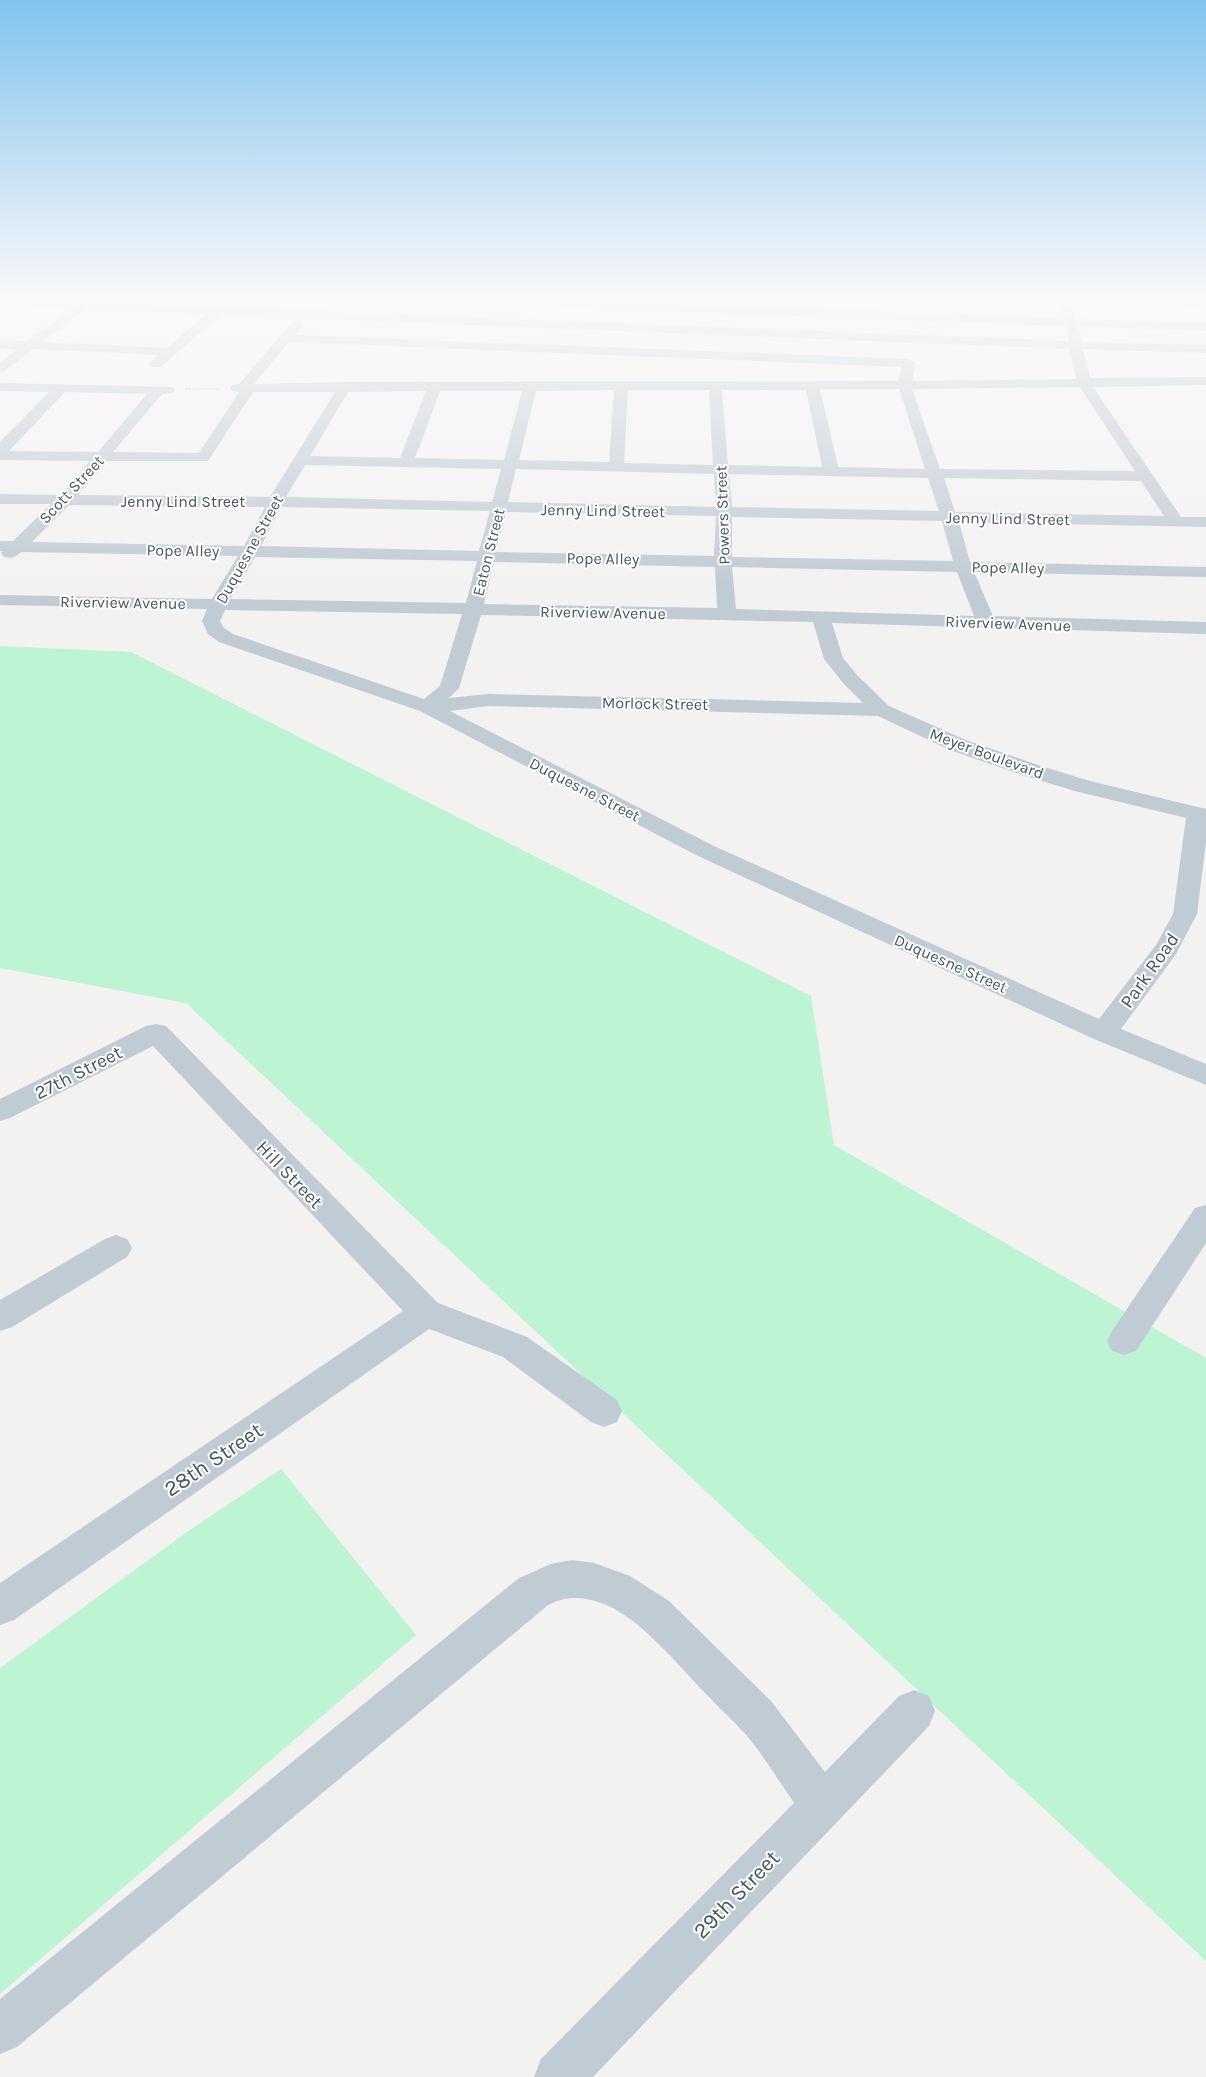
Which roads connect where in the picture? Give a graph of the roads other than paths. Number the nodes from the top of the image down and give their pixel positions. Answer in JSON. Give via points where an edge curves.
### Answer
{"nodes":[{"id":1,"x":56,"y":394,"type":"edge"},
{"id":2,"x":159,"y":394,"type":"edge"},
{"id":3,"x":240,"y":394,"type":"edge"},
{"id":4,"x":340,"y":394,"type":"edge"},
{"id":5,"x":432,"y":394,"type":"edge"},
{"id":6,"x":528,"y":394,"type":"edge"},
{"id":7,"x":621,"y":394,"type":"edge"},
{"id":8,"x":716,"y":394,"type":"edge"},
{"id":9,"x":814,"y":394,"type":"edge"},
{"id":10,"x":907,"y":394,"type":"edge"},
{"id":11,"x":1091,"y":394,"type":"edge"},
{"id":12,"x":0,"y":453,"type":"edge"},
{"id":13,"x":102,"y":456,"type":"junction"},
{"id":14,"x":300,"y":460,"type":"junction"},
{"id":15,"x":406,"y":463,"type":"junction"},
{"id":16,"x":510,"y":464,"type":"junction"},
{"id":17,"x":616,"y":467,"type":"junction"},
{"id":18,"x":721,"y":469,"type":"junction"},
{"id":19,"x":831,"y":472,"type":"junction"},
{"id":20,"x":934,"y":473,"type":"junction"},
{"id":21,"x":1146,"y":476,"type":"junction"},
{"id":22,"x":0,"y":499,"type":"edge"},
{"id":23,"x":65,"y":500,"type":"junction"},
{"id":24,"x":276,"y":502,"type":"junction"},
{"id":25,"x":499,"y":508,"type":"junction"},
{"id":26,"x":724,"y":512,"type":"junction"},
{"id":27,"x":949,"y":517,"type":"junction"},
{"id":28,"x":1176,"y":522,"type":"junction"},
{"id":29,"x":1206,"y":522,"type":"edge"},
{"id":30,"x":8,"y":546,"type":"edge"},
{"id":31,"x":250,"y":551,"type":"junction"},
{"id":32,"x":486,"y":555,"type":"junction"},
{"id":33,"x":723,"y":561,"type":"junction"},
{"id":34,"x":0,"y":563,"type":"edge"},
{"id":35,"x":963,"y":566,"type":"junction"},
{"id":36,"x":1206,"y":572,"type":"edge"},
{"id":37,"x":0,"y":600,"type":"edge"},
{"id":38,"x":218,"y":604,"type":"junction"},
{"id":39,"x":473,"y":610,"type":"junction"},
{"id":40,"x":727,"y":614,"type":"junction"},
{"id":41,"x":820,"y":618,"type":"junction"},
{"id":42,"x":986,"y":622,"type":"junction"},
{"id":43,"x":1206,"y":628,"type":"edge"},
{"id":44,"x":427,"y":706,"type":"junction"},
{"id":45,"x":882,"y":710,"type":"junction"},
{"id":46,"x":1202,"y":815,"type":"edge"},
{"id":47,"x":1198,"y":882,"type":"edge"},
{"id":48,"x":1104,"y":1032,"type":"junction"},
{"id":49,"x":156,"y":1033,"type":"joint"},
{"id":50,"x":1206,"y":1076,"type":"edge"},
{"id":51,"x":0,"y":1112,"type":"edge"},
{"id":52,"x":1206,"y":1217,"type":"edge"},
{"id":53,"x":116,"y":1248,"type":"dead end"},
{"id":54,"x":426,"y":1313,"type":"junction"},
{"id":55,"x":0,"y":1317,"type":"edge"},
{"id":56,"x":1124,"y":1341,"type":"dead end"},
{"id":57,"x":604,"y":1412,"type":"dead end"},
{"id":58,"x":0,"y":1606,"type":"edge"},
{"id":59,"x":914,"y":1710,"type":"dead end"},
{"id":60,"x":822,"y":1806,"type":"junction"},
{"id":61,"x":0,"y":2030,"type":"edge"},
{"id":62,"x":559,"y":2077,"type":"edge"}],
"edges":[{"from":1,"to":12,"type":"street"},
{"from":2,"to":13,"type":"street","name":"Scott Street"},
{"from":3,"to":13,"type":"street","via":[[203,458]]},
{"from":4,"to":14,"type":"street","name":"Duquesne Street"},
{"from":5,"to":15,"type":"street"},
{"from":6,"to":16,"type":"street","name":"Eaton Street"},
{"from":7,"to":17,"type":"street"},
{"from":8,"to":18,"type":"street","name":"Powers Street"},
{"from":9,"to":19,"type":"street"},
{"from":10,"to":20,"type":"street"},
{"from":11,"to":21,"type":"street"},
{"from":12,"to":13,"type":"street"},
{"from":13,"to":23,"type":"street","name":"Scott Street"},
{"from":14,"to":15,"type":"street"},
{"from":14,"to":24,"type":"street","name":"Duquesne Street"},
{"from":15,"to":16,"type":"street"},
{"from":16,"to":17,"type":"street"},
{"from":16,"to":25,"type":"street","name":"Eaton Street"},
{"from":17,"to":18,"type":"street"},
{"from":18,"to":19,"type":"street"},
{"from":18,"to":26,"type":"street","name":"Powers Street"},
{"from":19,"to":20,"type":"street"},
{"from":20,"to":21,"type":"street"},
{"from":20,"to":27,"type":"street"},
{"from":21,"to":28,"type":"street"},
{"from":22,"to":23,"type":"street","name":"Jenny Lind Street"},
{"from":23,"to":24,"type":"street","name":"Jenny Lind Street"},
{"from":23,"to":30,"type":"street","name":"Scott Street"},
{"from":24,"to":25,"type":"street","name":"Jenny Lind Street"},
{"from":24,"to":31,"type":"street","name":"Duquesne Street"},
{"from":25,"to":26,"type":"street","name":"Jenny Lind Street"},
{"from":25,"to":32,"type":"street","name":"Eaton Street"},
{"from":26,"to":27,"type":"street","name":"Jenny Lind Street"},
{"from":26,"to":33,"type":"street","name":"Powers Street"},
{"from":27,"to":28,"type":"street","name":"Jenny Lind Street"},
{"from":27,"to":35,"type":"street"},
{"from":28,"to":29,"type":"street","name":"Jenny Lind Street"},
{"from":30,"to":31,"type":"street","name":"Pope Alley"},
{"from":30,"to":34,"type":"street","name":"Scott Street"},
{"from":31,"to":32,"type":"street","name":"Pope Alley"},
{"from":31,"to":38,"type":"street","name":"Duquesne Street"},
{"from":32,"to":33,"type":"street","name":"Pope Alley"},
{"from":32,"to":39,"type":"street","name":"Eaton Street"},
{"from":33,"to":35,"type":"street","name":"Pope Alley"},
{"from":33,"to":40,"type":"street","name":"Powers Street"},
{"from":35,"to":36,"type":"street","name":"Pope Alley"},
{"from":35,"to":42,"type":"street"},
{"from":37,"to":38,"type":"street","name":"Riverview Avenue"},
{"from":38,"to":39,"type":"street","name":"Riverview Avenue"},
{"from":38,"to":44,"type":"street","name":"Duquesne Street","via":[[211,621],[215,630],[226,638]]},
{"from":39,"to":40,"type":"street","name":"Riverview Avenue"},
{"from":39,"to":44,"type":"street","name":"Eaton Street","via":[[449,688]]},
{"from":40,"to":41,"type":"street","name":"Riverview Avenue"},
{"from":41,"to":42,"type":"street","name":"Riverview Avenue"},
{"from":41,"to":45,"type":"street","name":"Meyer Boulevard","via":[[834,659]]},
{"from":42,"to":43,"type":"street","name":"Riverview Avenue"},
{"from":44,"to":45,"type":"street","name":"Morlock Street","via":[[488,700]]},
{"from":44,"to":48,"type":"street","name":"Duquesne Street","via":[[706,852]]},
{"from":45,"to":46,"type":"street","name":"Meyer Boulevard","via":[[958,745],[1033,771]]},
{"from":46,"to":47,"type":"street","name":"Park Road"},
{"from":47,"to":48,"type":"street","name":"Park Road","via":[[1167,948]]},
{"from":48,"to":50,"type":"street","name":"Duquesne Street"},
{"from":49,"to":51,"type":"street","name":"27th Street"},
{"from":49,"to":54,"type":"street","name":"Hill Street"},
{"from":52,"to":56,"type":"street"},
{"from":53,"to":55,"type":"street"},
{"from":54,"to":57,"type":"street","via":[[515,1347]]},
{"from":54,"to":58,"type":"street","name":"28th Street"},
{"from":59,"to":60,"type":"street","name":"29th Street"},
{"from":60,"to":61,"type":"street","via":[[766,1726],[666,1622],[611,1587],[571,1578],[554,1582],[533,1592]]},
{"from":60,"to":62,"type":"street","name":"29th Street"}]}
